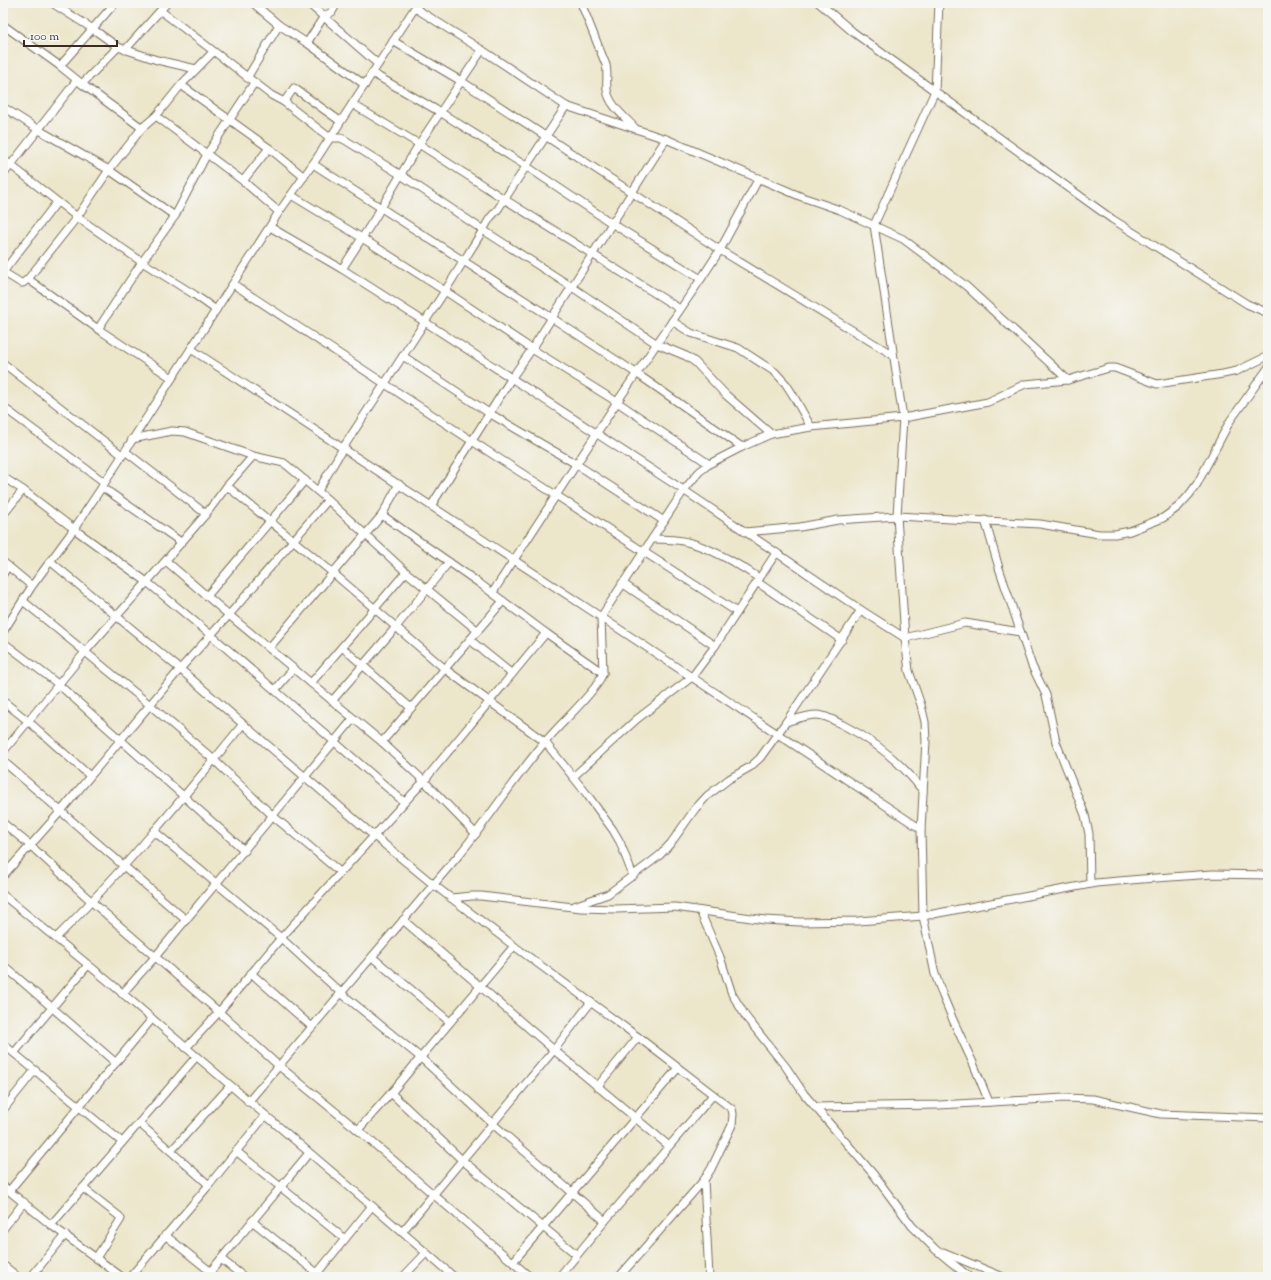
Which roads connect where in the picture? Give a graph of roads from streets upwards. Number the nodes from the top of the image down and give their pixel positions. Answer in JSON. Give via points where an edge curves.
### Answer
{"nodes":[{"id":1,"x":52,"y":3,"type":"edge"},
{"id":2,"x":115,"y":3,"type":"edge"},
{"id":3,"x":167,"y":3,"type":"edge"},
{"id":4,"x":253,"y":3,"type":"edge"},
{"id":5,"x":308,"y":3,"type":"edge"},
{"id":6,"x":337,"y":3,"type":"edge"},
{"id":7,"x":581,"y":3,"type":"edge"},
{"id":8,"x":819,"y":3,"type":"edge"},
{"id":9,"x":939,"y":3,"type":"edge"},
{"id":10,"x":416,"y":6,"type":"edge"},
{"id":11,"x":161,"y":11,"type":"junction"},
{"id":12,"x":324,"y":16,"type":"junction"},
{"id":13,"x":3,"y":25,"type":"edge"},
{"id":14,"x":279,"y":25,"type":"junction"},
{"id":15,"x":93,"y":29,"type":"junction"},
{"id":16,"x":393,"y":41,"type":"junction"},
{"id":17,"x":307,"y":42,"type":"junction"},
{"id":18,"x":121,"y":49,"type":"junction"},
{"id":19,"x":482,"y":50,"type":"junction"},
{"id":20,"x":213,"y":52,"type":"junction"},
{"id":21,"x":378,"y":64,"type":"junction"},
{"id":22,"x":60,"y":66,"type":"junction"},
{"id":23,"x":196,"y":70,"type":"junction"},
{"id":24,"x":372,"y":73,"type":"junction"},
{"id":25,"x":247,"y":78,"type":"junction"},
{"id":26,"x":461,"y":81,"type":"junction"},
{"id":27,"x":80,"y":82,"type":"junction"},
{"id":28,"x":254,"y":83,"type":"junction"},
{"id":29,"x":181,"y":85,"type":"junction"},
{"id":30,"x":365,"y":85,"type":"junction"},
{"id":31,"x":935,"y":92,"type":"junction"},
{"id":32,"x":284,"y":102,"type":"junction"},
{"id":33,"x":352,"y":104,"type":"junction"},
{"id":34,"x":566,"y":106,"type":"junction"},
{"id":35,"x":3,"y":107,"type":"edge"},
{"id":36,"x":440,"y":112,"type":"junction"},
{"id":37,"x":156,"y":116,"type":"junction"},
{"id":38,"x":229,"y":119,"type":"junction"},
{"id":39,"x":340,"y":122,"type":"junction"},
{"id":40,"x":142,"y":128,"type":"junction"},
{"id":41,"x":39,"y":130,"type":"junction"},
{"id":42,"x":636,"y":130,"type":"junction"},
{"id":43,"x":546,"y":136,"type":"junction"},
{"id":44,"x":330,"y":138,"type":"junction"},
{"id":45,"x":666,"y":139,"type":"junction"},
{"id":46,"x":419,"y":144,"type":"junction"},
{"id":47,"x":269,"y":148,"type":"junction"},
{"id":48,"x":207,"y":154,"type":"junction"},
{"id":49,"x":3,"y":159,"type":"edge"},
{"id":50,"x":313,"y":164,"type":"junction"},
{"id":51,"x":10,"y":165,"type":"junction"},
{"id":52,"x":526,"y":166,"type":"junction"},
{"id":53,"x":109,"y":170,"type":"junction"},
{"id":54,"x":3,"y":175,"type":"edge"},
{"id":55,"x":401,"y":175,"type":"junction"},
{"id":56,"x":304,"y":177,"type":"junction"},
{"id":57,"x":759,"y":178,"type":"junction"},
{"id":58,"x":243,"y":181,"type":"junction"},
{"id":59,"x":632,"y":192,"type":"junction"},
{"id":60,"x":291,"y":195,"type":"junction"},
{"id":61,"x":504,"y":199,"type":"junction"},
{"id":62,"x":57,"y":202,"type":"junction"},
{"id":63,"x":381,"y":207,"type":"junction"},
{"id":64,"x":279,"y":212,"type":"junction"},
{"id":65,"x":176,"y":216,"type":"junction"},
{"id":66,"x":77,"y":217,"type":"junction"},
{"id":67,"x":613,"y":224,"type":"junction"},
{"id":68,"x":874,"y":226,"type":"junction"},
{"id":69,"x":270,"y":227,"type":"junction"},
{"id":70,"x":483,"y":230,"type":"junction"},
{"id":71,"x":362,"y":238,"type":"junction"},
{"id":72,"x":720,"y":250,"type":"junction"},
{"id":73,"x":593,"y":254,"type":"junction"},
{"id":74,"x":142,"y":262,"type":"junction"},
{"id":75,"x":463,"y":262,"type":"junction"},
{"id":76,"x":342,"y":269,"type":"junction"},
{"id":77,"x":3,"y":272,"type":"edge"},
{"id":78,"x":28,"y":279,"type":"junction"},
{"id":79,"x":701,"y":279,"type":"junction"},
{"id":80,"x":233,"y":284,"type":"junction"},
{"id":81,"x":572,"y":287,"type":"junction"},
{"id":82,"x":445,"y":291,"type":"junction"},
{"id":83,"x":216,"y":310,"type":"junction"},
{"id":84,"x":680,"y":310,"type":"junction"},
{"id":85,"x":1268,"y":313,"type":"edge"},
{"id":86,"x":552,"y":318,"type":"junction"},
{"id":87,"x":672,"y":321,"type":"junction"},
{"id":88,"x":425,"y":322,"type":"junction"},
{"id":89,"x":98,"y":329,"type":"junction"},
{"id":90,"x":657,"y":344,"type":"junction"},
{"id":91,"x":191,"y":349,"type":"junction"},
{"id":92,"x":532,"y":349,"type":"junction"},
{"id":93,"x":894,"y":355,"type":"junction"},
{"id":94,"x":403,"y":356,"type":"junction"},
{"id":95,"x":1268,"y":356,"type":"edge"},
{"id":96,"x":3,"y":363,"type":"edge"},
{"id":97,"x":1268,"y":368,"type":"edge"},
{"id":98,"x":636,"y":373,"type":"junction"},
{"id":99,"x":172,"y":378,"type":"junction"},
{"id":100,"x":511,"y":379,"type":"junction"},
{"id":101,"x":1068,"y":380,"type":"junction"},
{"id":102,"x":385,"y":383,"type":"junction"},
{"id":103,"x":617,"y":402,"type":"junction"},
{"id":104,"x":3,"y":407,"type":"edge"},
{"id":105,"x":490,"y":413,"type":"junction"},
{"id":106,"x":903,"y":418,"type":"junction"},
{"id":107,"x":811,"y":427,"type":"junction"},
{"id":108,"x":596,"y":434,"type":"junction"},
{"id":109,"x":771,"y":434,"type":"junction"},
{"id":110,"x":132,"y":438,"type":"junction"},
{"id":111,"x":472,"y":441,"type":"junction"},
{"id":112,"x":742,"y":446,"type":"junction"},
{"id":113,"x":343,"y":448,"type":"junction"},
{"id":114,"x":123,"y":453,"type":"junction"},
{"id":115,"x":253,"y":456,"type":"junction"},
{"id":116,"x":576,"y":464,"type":"junction"},
{"id":117,"x":709,"y":464,"type":"junction"},
{"id":118,"x":3,"y":477,"type":"edge"},
{"id":119,"x":305,"y":480,"type":"junction"},
{"id":120,"x":103,"y":484,"type":"junction"},
{"id":121,"x":399,"y":484,"type":"junction"},
{"id":122,"x":227,"y":486,"type":"junction"},
{"id":123,"x":23,"y":490,"type":"junction"},
{"id":124,"x":684,"y":490,"type":"junction"},
{"id":125,"x":318,"y":491,"type":"junction"},
{"id":126,"x":556,"y":495,"type":"junction"},
{"id":127,"x":328,"y":500,"type":"junction"},
{"id":128,"x":431,"y":506,"type":"junction"},
{"id":129,"x":206,"y":514,"type":"junction"},
{"id":130,"x":382,"y":515,"type":"junction"},
{"id":131,"x":3,"y":516,"type":"edge"},
{"id":132,"x":898,"y":516,"type":"junction"},
{"id":133,"x":985,"y":520,"type":"junction"},
{"id":134,"x":270,"y":521,"type":"junction"},
{"id":135,"x":664,"y":521,"type":"junction"},
{"id":136,"x":74,"y":529,"type":"junction"},
{"id":137,"x":745,"y":532,"type":"junction"},
{"id":138,"x":364,"y":535,"type":"junction"},
{"id":139,"x":652,"y":539,"type":"junction"},
{"id":140,"x":293,"y":540,"type":"junction"},
{"id":141,"x":181,"y":542,"type":"junction"},
{"id":142,"x":644,"y":552,"type":"junction"},
{"id":143,"x":776,"y":553,"type":"junction"},
{"id":144,"x":513,"y":560,"type":"junction"},
{"id":145,"x":50,"y":561,"type":"junction"},
{"id":146,"x":166,"y":561,"type":"junction"},
{"id":147,"x":449,"y":562,"type":"junction"},
{"id":148,"x":6,"y":564,"type":"edge"},
{"id":149,"x":406,"y":572,"type":"junction"},
{"id":150,"x":333,"y":573,"type":"junction"},
{"id":151,"x":3,"y":574,"type":"edge"},
{"id":152,"x":758,"y":580,"type":"junction"},
{"id":153,"x":147,"y":582,"type":"junction"},
{"id":154,"x":622,"y":583,"type":"junction"},
{"id":155,"x":32,"y":586,"type":"junction"},
{"id":156,"x":426,"y":590,"type":"junction"},
{"id":157,"x":492,"y":592,"type":"junction"},
{"id":158,"x":207,"y":596,"type":"junction"},
{"id":159,"x":23,"y":601,"type":"junction"},
{"id":160,"x":503,"y":601,"type":"junction"},
{"id":161,"x":374,"y":609,"type":"junction"},
{"id":162,"x":861,"y":610,"type":"junction"},
{"id":163,"x":737,"y":612,"type":"junction"},
{"id":164,"x":229,"y":615,"type":"junction"},
{"id":165,"x":117,"y":617,"type":"junction"},
{"id":166,"x":601,"y":617,"type":"junction"},
{"id":167,"x":396,"y":627,"type":"junction"},
{"id":168,"x":478,"y":631,"type":"junction"},
{"id":169,"x":3,"y":632,"type":"edge"},
{"id":170,"x":1020,"y":632,"type":"junction"},
{"id":171,"x":546,"y":633,"type":"junction"},
{"id":172,"x":211,"y":635,"type":"junction"},
{"id":173,"x":904,"y":638,"type":"junction"},
{"id":174,"x":470,"y":640,"type":"junction"},
{"id":175,"x":842,"y":640,"type":"junction"},
{"id":176,"x":3,"y":642,"type":"edge"},
{"id":177,"x":715,"y":646,"type":"junction"},
{"id":178,"x":342,"y":647,"type":"junction"},
{"id":179,"x":269,"y":648,"type":"junction"},
{"id":180,"x":85,"y":652,"type":"junction"},
{"id":181,"x":363,"y":665,"type":"junction"},
{"id":182,"x":180,"y":669,"type":"junction"},
{"id":183,"x":293,"y":669,"type":"junction"},
{"id":184,"x":445,"y":669,"type":"junction"},
{"id":185,"x":603,"y":673,"type":"junction"},
{"id":186,"x":512,"y":674,"type":"junction"},
{"id":187,"x":692,"y":677,"type":"junction"},
{"id":188,"x":311,"y":683,"type":"junction"},
{"id":189,"x":58,"y":684,"type":"junction"},
{"id":190,"x":275,"y":690,"type":"junction"},
{"id":191,"x":332,"y":701,"type":"junction"},
{"id":192,"x":3,"y":702,"type":"edge"},
{"id":193,"x":490,"y":702,"type":"junction"},
{"id":194,"x":150,"y":705,"type":"junction"},
{"id":195,"x":411,"y":708,"type":"junction"},
{"id":196,"x":353,"y":719,"type":"junction"},
{"id":197,"x":28,"y":721,"type":"junction"},
{"id":198,"x":786,"y":722,"type":"junction"},
{"id":199,"x":243,"y":724,"type":"junction"},
{"id":200,"x":778,"y":734,"type":"junction"},
{"id":201,"x":120,"y":740,"type":"junction"},
{"id":202,"x":334,"y":742,"type":"junction"},
{"id":203,"x":382,"y":742,"type":"junction"},
{"id":204,"x":544,"y":742,"type":"junction"},
{"id":205,"x":3,"y":752,"type":"edge"},
{"id":206,"x":214,"y":760,"type":"junction"},
{"id":207,"x":3,"y":761,"type":"edge"},
{"id":208,"x":90,"y":776,"type":"junction"},
{"id":209,"x":306,"y":777,"type":"junction"},
{"id":210,"x":573,"y":777,"type":"junction"},
{"id":211,"x":424,"y":781,"type":"junction"},
{"id":212,"x":923,"y":791,"type":"junction"},
{"id":213,"x":183,"y":796,"type":"junction"},
{"id":214,"x":404,"y":802,"type":"junction"},
{"id":215,"x":61,"y":811,"type":"junction"},
{"id":216,"x":273,"y":816,"type":"junction"},
{"id":217,"x":3,"y":824,"type":"edge"},
{"id":218,"x":921,"y":829,"type":"junction"},
{"id":219,"x":154,"y":830,"type":"junction"},
{"id":220,"x":476,"y":834,"type":"junction"},
{"id":221,"x":373,"y":835,"type":"junction"},
{"id":222,"x":31,"y":846,"type":"junction"},
{"id":223,"x":244,"y":851,"type":"junction"},
{"id":224,"x":124,"y":866,"type":"junction"},
{"id":225,"x":340,"y":872,"type":"junction"},
{"id":226,"x":1268,"y":875,"type":"edge"},
{"id":227,"x":3,"y":876,"type":"edge"},
{"id":228,"x":633,"y":876,"type":"junction"},
{"id":229,"x":217,"y":883,"type":"junction"},
{"id":230,"x":1090,"y":884,"type":"junction"},
{"id":231,"x":434,"y":885,"type":"junction"},
{"id":232,"x":3,"y":895,"type":"edge"},
{"id":233,"x":451,"y":898,"type":"junction"},
{"id":234,"x":92,"y":902,"type":"junction"},
{"id":235,"x":570,"y":907,"type":"junction"},
{"id":236,"x":700,"y":911,"type":"junction"},
{"id":237,"x":923,"y":916,"type":"junction"},
{"id":238,"x":186,"y":920,"type":"junction"},
{"id":239,"x":403,"y":920,"type":"junction"},
{"id":240,"x":56,"y":938,"type":"junction"},
{"id":241,"x":281,"y":938,"type":"junction"},
{"id":242,"x":514,"y":946,"type":"junction"},
{"id":243,"x":372,"y":957,"type":"junction"},
{"id":244,"x":155,"y":958,"type":"junction"},
{"id":245,"x":3,"y":965,"type":"edge"},
{"id":246,"x":88,"y":965,"type":"junction"},
{"id":247,"x":251,"y":973,"type":"junction"},
{"id":248,"x":480,"y":986,"type":"junction"},
{"id":249,"x":341,"y":993,"type":"junction"},
{"id":250,"x":122,"y":994,"type":"junction"},
{"id":251,"x":591,"y":1002,"type":"junction"},
{"id":252,"x":52,"y":1008,"type":"junction"},
{"id":253,"x":219,"y":1012,"type":"junction"},
{"id":254,"x":152,"y":1019,"type":"junction"},
{"id":255,"x":450,"y":1022,"type":"junction"},
{"id":256,"x":312,"y":1027,"type":"junction"},
{"id":257,"x":638,"y":1037,"type":"junction"},
{"id":258,"x":3,"y":1044,"type":"edge"},
{"id":259,"x":186,"y":1048,"type":"junction"},
{"id":260,"x":554,"y":1050,"type":"junction"},
{"id":261,"x":14,"y":1053,"type":"junction"},
{"id":262,"x":196,"y":1057,"type":"junction"},
{"id":263,"x":420,"y":1057,"type":"junction"},
{"id":264,"x":116,"y":1063,"type":"junction"},
{"id":265,"x":279,"y":1066,"type":"junction"},
{"id":266,"x":678,"y":1068,"type":"junction"},
{"id":267,"x":35,"y":1070,"type":"junction"},
{"id":268,"x":230,"y":1086,"type":"junction"},
{"id":269,"x":597,"y":1087,"type":"junction"},
{"id":270,"x":390,"y":1093,"type":"junction"},
{"id":271,"x":713,"y":1095,"type":"junction"},
{"id":272,"x":248,"y":1102,"type":"junction"},
{"id":273,"x":989,"y":1102,"type":"junction"},
{"id":274,"x":79,"y":1106,"type":"junction"},
{"id":275,"x":815,"y":1107,"type":"junction"},
{"id":276,"x":3,"y":1110,"type":"edge"},
{"id":277,"x":264,"y":1116,"type":"junction"},
{"id":278,"x":1268,"y":1118,"type":"edge"},
{"id":279,"x":635,"y":1119,"type":"junction"},
{"id":280,"x":138,"y":1123,"type":"junction"},
{"id":281,"x":493,"y":1124,"type":"junction"},
{"id":282,"x":358,"y":1130,"type":"junction"},
{"id":283,"x":122,"y":1142,"type":"junction"},
{"id":284,"x":669,"y":1146,"type":"junction"},
{"id":285,"x":236,"y":1151,"type":"junction"},
{"id":286,"x":171,"y":1152,"type":"junction"},
{"id":287,"x":309,"y":1153,"type":"junction"},
{"id":288,"x":462,"y":1160,"type":"junction"},
{"id":289,"x":704,"y":1180,"type":"junction"},
{"id":290,"x":208,"y":1185,"type":"junction"},
{"id":291,"x":3,"y":1186,"type":"edge"},
{"id":292,"x":280,"y":1187,"type":"junction"},
{"id":293,"x":83,"y":1188,"type":"junction"},
{"id":294,"x":9,"y":1191,"type":"junction"},
{"id":295,"x":571,"y":1192,"type":"junction"},
{"id":296,"x":433,"y":1194,"type":"junction"},
{"id":297,"x":24,"y":1202,"type":"junction"},
{"id":298,"x":372,"y":1206,"type":"junction"},
{"id":299,"x":605,"y":1220,"type":"junction"},
{"id":300,"x":252,"y":1221,"type":"junction"},
{"id":301,"x":51,"y":1224,"type":"junction"},
{"id":302,"x":542,"y":1227,"type":"junction"},
{"id":303,"x":3,"y":1229,"type":"edge"},
{"id":304,"x":402,"y":1232,"type":"junction"},
{"id":305,"x":65,"y":1235,"type":"junction"},
{"id":306,"x":165,"y":1235,"type":"junction"},
{"id":307,"x":345,"y":1239,"type":"junction"},
{"id":308,"x":935,"y":1249,"type":"junction"},
{"id":309,"x":426,"y":1253,"type":"junction"},
{"id":310,"x":577,"y":1255,"type":"junction"},
{"id":311,"x":96,"y":1258,"type":"junction"},
{"id":312,"x":221,"y":1259,"type":"junction"},
{"id":313,"x":513,"y":1262,"type":"junction"},
{"id":314,"x":3,"y":1266,"type":"edge"},
{"id":315,"x":208,"y":1274,"type":"edge"},
{"id":316,"x":315,"y":1275,"type":"edge"},
{"id":317,"x":18,"y":1277,"type":"edge"},
{"id":318,"x":31,"y":1277,"type":"edge"},
{"id":319,"x":122,"y":1277,"type":"edge"},
{"id":320,"x":130,"y":1277,"type":"edge"},
{"id":321,"x":244,"y":1277,"type":"edge"},
{"id":322,"x":403,"y":1277,"type":"edge"},
{"id":323,"x":454,"y":1277,"type":"edge"},
{"id":324,"x":530,"y":1277,"type":"edge"},
{"id":325,"x":559,"y":1277,"type":"edge"},
{"id":326,"x":619,"y":1277,"type":"edge"},
{"id":327,"x":709,"y":1277,"type":"edge"},
{"id":328,"x":969,"y":1277,"type":"edge"},
{"id":329,"x":1003,"y":1277,"type":"edge"}],
"edges":[{"from":1,"to":15,"type":"street"},
{"from":2,"to":15,"type":"street"},
{"from":3,"to":11,"type":"street"},
{"from":4,"to":14,"type":"street"},
{"from":5,"to":12,"type":"street"},
{"from":6,"to":12,"type":"street","via":[[332,12]]},
{"from":7,"to":42,"type":"street","via":[[606,65],[609,97]]},
{"from":8,"to":31,"type":"street","via":[[853,32]]},
{"from":9,"to":31,"type":"street"},
{"from":10,"to":16,"type":"street"},
{"from":10,"to":19,"type":"street"},
{"from":11,"to":18,"type":"street"},
{"from":11,"to":20,"type":"street"},
{"from":12,"to":17,"type":"street"},
{"from":12,"to":21,"type":"street"},
{"from":13,"to":22,"type":"street"},
{"from":14,"to":17,"type":"street"},
{"from":14,"to":25,"type":"street"},
{"from":15,"to":18,"type":"street"},
{"from":15,"to":22,"type":"street"},
{"from":16,"to":21,"type":"street"},
{"from":16,"to":26,"type":"street"},
{"from":17,"to":30,"type":"street"},
{"from":18,"to":23,"type":"street"},
{"from":18,"to":27,"type":"street"},
{"from":19,"to":26,"type":"street"},
{"from":19,"to":34,"type":"street"},
{"from":20,"to":23,"type":"street"},
{"from":20,"to":25,"type":"street"},
{"from":21,"to":24,"type":"street"},
{"from":22,"to":27,"type":"street"},
{"from":23,"to":29,"type":"street"},
{"from":24,"to":30,"type":"street"},
{"from":24,"to":36,"type":"street"},
{"from":25,"to":28,"type":"street"},
{"from":26,"to":36,"type":"street"},
{"from":26,"to":43,"type":"street"},
{"from":27,"to":40,"type":"street"},
{"from":27,"to":41,"type":"street"},
{"from":28,"to":32,"type":"street"},
{"from":28,"to":38,"type":"street"},
{"from":29,"to":37,"type":"street"},
{"from":29,"to":38,"type":"street"},
{"from":30,"to":33,"type":"street"},
{"from":31,"to":68,"type":"street"},
{"from":31,"to":85,"type":"street","via":[[1112,219],[1247,304]]},
{"from":32,"to":39,"type":"street","via":[[294,88]]},
{"from":32,"to":44,"type":"street"},
{"from":33,"to":39,"type":"street"},
{"from":33,"to":46,"type":"street"},
{"from":34,"to":42,"type":"street"},
{"from":34,"to":43,"type":"street"},
{"from":35,"to":41,"type":"street"},
{"from":36,"to":46,"type":"street"},
{"from":36,"to":52,"type":"street"},
{"from":37,"to":40,"type":"street"},
{"from":37,"to":48,"type":"street"},
{"from":38,"to":47,"type":"street"},
{"from":38,"to":48,"type":"street"},
{"from":39,"to":44,"type":"street"},
{"from":40,"to":53,"type":"street"},
{"from":41,"to":51,"type":"street"},
{"from":41,"to":53,"type":"street"},
{"from":42,"to":45,"type":"street"},
{"from":43,"to":52,"type":"street"},
{"from":43,"to":59,"type":"street"},
{"from":44,"to":50,"type":"street"},
{"from":44,"to":55,"type":"street","via":[[341,138]]},
{"from":45,"to":57,"type":"street"},
{"from":45,"to":59,"type":"street"},
{"from":46,"to":55,"type":"street"},
{"from":46,"to":61,"type":"street"},
{"from":47,"to":56,"type":"street"},
{"from":47,"to":58,"type":"street"},
{"from":48,"to":58,"type":"street"},
{"from":48,"to":65,"type":"street"},
{"from":49,"to":51,"type":"street"},
{"from":50,"to":56,"type":"street"},
{"from":50,"to":63,"type":"street"},
{"from":51,"to":54,"type":"street"},
{"from":51,"to":62,"type":"street"},
{"from":52,"to":61,"type":"street"},
{"from":52,"to":67,"type":"street"},
{"from":53,"to":65,"type":"street"},
{"from":53,"to":66,"type":"street"},
{"from":55,"to":63,"type":"street"},
{"from":55,"to":70,"type":"street"},
{"from":56,"to":60,"type":"street"},
{"from":57,"to":68,"type":"street"},
{"from":57,"to":72,"type":"street"},
{"from":58,"to":64,"type":"street"},
{"from":59,"to":67,"type":"street"},
{"from":59,"to":72,"type":"street"},
{"from":60,"to":64,"type":"street"},
{"from":60,"to":71,"type":"street"},
{"from":61,"to":70,"type":"street"},
{"from":61,"to":73,"type":"street"},
{"from":62,"to":66,"type":"street"},
{"from":62,"to":77,"type":"street"},
{"from":63,"to":71,"type":"street"},
{"from":63,"to":75,"type":"street"},
{"from":64,"to":69,"type":"street"},
{"from":65,"to":74,"type":"street"},
{"from":66,"to":74,"type":"street"},
{"from":66,"to":78,"type":"street"},
{"from":67,"to":73,"type":"street"},
{"from":67,"to":79,"type":"street"},
{"from":68,"to":93,"type":"street"},
{"from":68,"to":101,"type":"street","via":[[903,239],[966,286]]},
{"from":69,"to":76,"type":"street"},
{"from":69,"to":80,"type":"street"},
{"from":70,"to":75,"type":"street"},
{"from":70,"to":81,"type":"street"},
{"from":71,"to":76,"type":"street"},
{"from":71,"to":82,"type":"street"},
{"from":72,"to":79,"type":"street"},
{"from":72,"to":93,"type":"street"},
{"from":73,"to":81,"type":"street"},
{"from":73,"to":84,"type":"street"},
{"from":74,"to":83,"type":"street"},
{"from":74,"to":89,"type":"street"},
{"from":75,"to":82,"type":"street"},
{"from":75,"to":86,"type":"street"},
{"from":76,"to":88,"type":"street"},
{"from":77,"to":78,"type":"street","via":[[21,283]]},
{"from":78,"to":89,"type":"street"},
{"from":79,"to":84,"type":"street"},
{"from":80,"to":83,"type":"street"},
{"from":80,"to":102,"type":"street"},
{"from":81,"to":86,"type":"street"},
{"from":81,"to":90,"type":"street"},
{"from":82,"to":88,"type":"street"},
{"from":82,"to":92,"type":"street"},
{"from":83,"to":91,"type":"street"},
{"from":84,"to":87,"type":"street"},
{"from":86,"to":92,"type":"street"},
{"from":86,"to":98,"type":"street"},
{"from":87,"to":90,"type":"street"},
{"from":87,"to":107,"type":"street","via":[[691,333],[738,348],[775,372],[786,384]]},
{"from":88,"to":94,"type":"street"},
{"from":88,"to":100,"type":"street"},
{"from":89,"to":99,"type":"street"},
{"from":90,"to":98,"type":"street"},
{"from":90,"to":109,"type":"street","via":[[695,362],[726,396]]},
{"from":91,"to":99,"type":"street"},
{"from":91,"to":113,"type":"street"},
{"from":92,"to":100,"type":"street"},
{"from":92,"to":103,"type":"street"},
{"from":93,"to":106,"type":"street"},
{"from":94,"to":102,"type":"street"},
{"from":94,"to":105,"type":"street"},
{"from":95,"to":101,"type":"street","via":[[1236,371],[1157,384],[1115,368]]},
{"from":96,"to":114,"type":"street"},
{"from":97,"to":133,"type":"street","via":[[1230,421],[1197,484],[1178,507],[1163,518],[1116,534]]},
{"from":98,"to":103,"type":"street"},
{"from":98,"to":112,"type":"street"},
{"from":99,"to":110,"type":"street"},
{"from":100,"to":105,"type":"street"},
{"from":100,"to":108,"type":"street"},
{"from":101,"to":106,"type":"street","via":[[1024,384],[988,402]]},
{"from":102,"to":111,"type":"street"},
{"from":102,"to":113,"type":"street"},
{"from":103,"to":108,"type":"street"},
{"from":103,"to":117,"type":"street"},
{"from":104,"to":120,"type":"street"},
{"from":105,"to":111,"type":"street"},
{"from":105,"to":116,"type":"street"},
{"from":106,"to":107,"type":"street"},
{"from":106,"to":132,"type":"street"},
{"from":107,"to":109,"type":"street"},
{"from":108,"to":116,"type":"street"},
{"from":108,"to":124,"type":"street"},
{"from":109,"to":112,"type":"street"},
{"from":110,"to":114,"type":"street"},
{"from":110,"to":115,"type":"street","via":[[172,431],[185,432]]},
{"from":111,"to":126,"type":"street"},
{"from":111,"to":128,"type":"street"},
{"from":112,"to":117,"type":"street"},
{"from":113,"to":121,"type":"street"},
{"from":113,"to":125,"type":"street"},
{"from":114,"to":120,"type":"street"},
{"from":114,"to":129,"type":"street"},
{"from":115,"to":119,"type":"street","via":[[284,463]]},
{"from":115,"to":122,"type":"street"},
{"from":116,"to":126,"type":"street"},
{"from":116,"to":135,"type":"street"},
{"from":117,"to":124,"type":"street"},
{"from":118,"to":123,"type":"street"},
{"from":119,"to":125,"type":"street"},
{"from":119,"to":134,"type":"street"},
{"from":120,"to":136,"type":"street"},
{"from":120,"to":141,"type":"street"},
{"from":121,"to":128,"type":"street"},
{"from":121,"to":130,"type":"street"},
{"from":122,"to":129,"type":"street"},
{"from":122,"to":134,"type":"street"},
{"from":123,"to":131,"type":"street"},
{"from":123,"to":136,"type":"street"},
{"from":124,"to":135,"type":"street"},
{"from":124,"to":137,"type":"street"},
{"from":125,"to":127,"type":"street"},
{"from":126,"to":142,"type":"street"},
{"from":126,"to":144,"type":"street"},
{"from":127,"to":138,"type":"street"},
{"from":127,"to":140,"type":"street"},
{"from":128,"to":144,"type":"street"},
{"from":129,"to":141,"type":"street"},
{"from":130,"to":138,"type":"street"},
{"from":130,"to":147,"type":"street"},
{"from":132,"to":133,"type":"street"},
{"from":132,"to":137,"type":"street","via":[[838,520],[800,527]]},
{"from":132,"to":173,"type":"street"},
{"from":133,"to":170,"type":"street"},
{"from":134,"to":140,"type":"street"},
{"from":134,"to":158,"type":"street"},
{"from":135,"to":139,"type":"street"},
{"from":136,"to":145,"type":"street"},
{"from":136,"to":153,"type":"street"},
{"from":137,"to":143,"type":"street"},
{"from":138,"to":149,"type":"street"},
{"from":138,"to":150,"type":"street"},
{"from":139,"to":142,"type":"street"},
{"from":139,"to":152,"type":"street","via":[[695,544],[732,561]]},
{"from":140,"to":150,"type":"street"},
{"from":140,"to":164,"type":"street"},
{"from":141,"to":146,"type":"street"},
{"from":142,"to":154,"type":"street"},
{"from":142,"to":163,"type":"street"},
{"from":143,"to":152,"type":"street"},
{"from":143,"to":162,"type":"street"},
{"from":144,"to":157,"type":"street"},
{"from":144,"to":166,"type":"street"},
{"from":145,"to":155,"type":"street"},
{"from":145,"to":165,"type":"street"},
{"from":146,"to":153,"type":"street"},
{"from":146,"to":158,"type":"street"},
{"from":147,"to":156,"type":"street"},
{"from":147,"to":157,"type":"street"},
{"from":148,"to":151,"type":"street"},
{"from":148,"to":155,"type":"street"},
{"from":149,"to":156,"type":"street"},
{"from":149,"to":161,"type":"street"},
{"from":150,"to":161,"type":"street"},
{"from":150,"to":179,"type":"street"},
{"from":152,"to":163,"type":"street"},
{"from":152,"to":175,"type":"street"},
{"from":153,"to":165,"type":"street"},
{"from":153,"to":172,"type":"street"},
{"from":154,"to":166,"type":"street"},
{"from":154,"to":177,"type":"street"},
{"from":155,"to":159,"type":"street"},
{"from":156,"to":167,"type":"street"},
{"from":156,"to":168,"type":"street"},
{"from":157,"to":160,"type":"street"},
{"from":158,"to":164,"type":"street"},
{"from":159,"to":169,"type":"street"},
{"from":159,"to":180,"type":"street"},
{"from":160,"to":168,"type":"street"},
{"from":160,"to":171,"type":"street"},
{"from":161,"to":167,"type":"street"},
{"from":161,"to":178,"type":"street"},
{"from":162,"to":173,"type":"street"},
{"from":162,"to":175,"type":"street"},
{"from":163,"to":177,"type":"street"},
{"from":164,"to":172,"type":"street"},
{"from":164,"to":179,"type":"street"},
{"from":165,"to":180,"type":"street"},
{"from":165,"to":182,"type":"street"},
{"from":166,"to":185,"type":"street"},
{"from":166,"to":187,"type":"street"},
{"from":167,"to":181,"type":"street"},
{"from":167,"to":184,"type":"street"},
{"from":168,"to":174,"type":"street"},
{"from":170,"to":173,"type":"street","via":[[965,623]]},
{"from":170,"to":230,"type":"street","via":[[1046,695],[1056,742],[1085,815]]},
{"from":171,"to":185,"type":"street"},
{"from":171,"to":186,"type":"street"},
{"from":172,"to":182,"type":"street"},
{"from":172,"to":190,"type":"street"},
{"from":173,"to":212,"type":"street","via":[[909,671],[925,722]]},
{"from":174,"to":184,"type":"street"},
{"from":174,"to":186,"type":"street"},
{"from":175,"to":198,"type":"street"},
{"from":176,"to":189,"type":"street"},
{"from":177,"to":187,"type":"street"},
{"from":178,"to":181,"type":"street"},
{"from":178,"to":188,"type":"street"},
{"from":179,"to":183,"type":"street"},
{"from":180,"to":189,"type":"street"},
{"from":180,"to":194,"type":"street"},
{"from":181,"to":191,"type":"street"},
{"from":181,"to":195,"type":"street"},
{"from":182,"to":194,"type":"street"},
{"from":182,"to":199,"type":"street"},
{"from":183,"to":188,"type":"street"},
{"from":183,"to":190,"type":"street"},
{"from":184,"to":193,"type":"street"},
{"from":184,"to":195,"type":"street"},
{"from":185,"to":204,"type":"street","via":[[595,688]]},
{"from":186,"to":193,"type":"street"},
{"from":187,"to":200,"type":"street"},
{"from":187,"to":210,"type":"street","via":[[637,720]]},
{"from":188,"to":191,"type":"street"},
{"from":189,"to":197,"type":"street"},
{"from":189,"to":201,"type":"street"},
{"from":190,"to":202,"type":"street"},
{"from":191,"to":196,"type":"street"},
{"from":192,"to":197,"type":"street"},
{"from":193,"to":204,"type":"street"},
{"from":193,"to":211,"type":"street"},
{"from":194,"to":201,"type":"street"},
{"from":194,"to":206,"type":"street"},
{"from":195,"to":203,"type":"street"},
{"from":196,"to":202,"type":"street"},
{"from":196,"to":203,"type":"street"},
{"from":197,"to":205,"type":"street"},
{"from":197,"to":208,"type":"street"},
{"from":198,"to":200,"type":"street"},
{"from":198,"to":212,"type":"street","via":[[811,715],[832,719],[879,746],[903,767]]},
{"from":199,"to":206,"type":"street"},
{"from":199,"to":209,"type":"street"},
{"from":200,"to":218,"type":"street"},
{"from":200,"to":228,"type":"street","via":[[750,767],[707,796],[660,855]]},
{"from":201,"to":208,"type":"street"},
{"from":201,"to":213,"type":"street"},
{"from":202,"to":209,"type":"street"},
{"from":202,"to":214,"type":"street"},
{"from":203,"to":211,"type":"street"},
{"from":204,"to":210,"type":"street"},
{"from":204,"to":220,"type":"street"},
{"from":206,"to":213,"type":"street"},
{"from":206,"to":216,"type":"street"},
{"from":207,"to":215,"type":"street"},
{"from":208,"to":215,"type":"street"},
{"from":209,"to":216,"type":"street"},
{"from":209,"to":221,"type":"street"},
{"from":210,"to":228,"type":"street","via":[[620,842]]},
{"from":211,"to":214,"type":"street"},
{"from":211,"to":220,"type":"street"},
{"from":212,"to":218,"type":"street"},
{"from":213,"to":219,"type":"street"},
{"from":213,"to":223,"type":"street"},
{"from":214,"to":221,"type":"street"},
{"from":215,"to":222,"type":"street"},
{"from":215,"to":224,"type":"street"},
{"from":216,"to":223,"type":"street"},
{"from":216,"to":225,"type":"street"},
{"from":217,"to":222,"type":"street"},
{"from":218,"to":237,"type":"street"},
{"from":219,"to":224,"type":"street"},
{"from":219,"to":229,"type":"street"},
{"from":220,"to":231,"type":"street"},
{"from":221,"to":225,"type":"street"},
{"from":221,"to":231,"type":"street"},
{"from":222,"to":227,"type":"street"},
{"from":222,"to":234,"type":"street"},
{"from":223,"to":229,"type":"street"},
{"from":224,"to":234,"type":"street"},
{"from":224,"to":238,"type":"street"},
{"from":225,"to":241,"type":"street"},
{"from":226,"to":230,"type":"street","via":[[1213,874]]},
{"from":228,"to":235,"type":"street","via":[[608,894]]},
{"from":229,"to":238,"type":"street"},
{"from":229,"to":241,"type":"street"},
{"from":230,"to":237,"type":"street"},
{"from":231,"to":233,"type":"street"},
{"from":231,"to":239,"type":"street"},
{"from":232,"to":240,"type":"street"},
{"from":233,"to":235,"type":"street","via":[[481,896]]},
{"from":233,"to":242,"type":"street"},
{"from":234,"to":240,"type":"street"},
{"from":234,"to":244,"type":"street"},
{"from":235,"to":236,"type":"street","via":[[663,907]]},
{"from":236,"to":237,"type":"street","via":[[800,922]]},
{"from":236,"to":275,"type":"street","via":[[720,957],[732,994],[746,1017]]},
{"from":237,"to":273,"type":"street","via":[[935,974]]},
{"from":238,"to":244,"type":"street"},
{"from":239,"to":243,"type":"street"},
{"from":239,"to":248,"type":"street"},
{"from":240,"to":246,"type":"street"},
{"from":241,"to":247,"type":"street"},
{"from":241,"to":249,"type":"street"},
{"from":242,"to":248,"type":"street"},
{"from":242,"to":251,"type":"street"},
{"from":243,"to":249,"type":"street"},
{"from":243,"to":255,"type":"street"},
{"from":244,"to":250,"type":"street"},
{"from":244,"to":253,"type":"street"},
{"from":245,"to":252,"type":"street"},
{"from":246,"to":250,"type":"street"},
{"from":246,"to":252,"type":"street"},
{"from":247,"to":253,"type":"street"},
{"from":247,"to":256,"type":"street"},
{"from":248,"to":255,"type":"street"},
{"from":248,"to":260,"type":"street"},
{"from":249,"to":256,"type":"street"},
{"from":249,"to":263,"type":"street"},
{"from":250,"to":254,"type":"street"},
{"from":251,"to":257,"type":"street"},
{"from":251,"to":260,"type":"street"},
{"from":252,"to":261,"type":"street"},
{"from":252,"to":264,"type":"street"},
{"from":253,"to":259,"type":"street"},
{"from":253,"to":265,"type":"street"},
{"from":254,"to":259,"type":"street"},
{"from":254,"to":264,"type":"street"},
{"from":255,"to":263,"type":"street"},
{"from":256,"to":265,"type":"street"},
{"from":257,"to":266,"type":"street"},
{"from":257,"to":269,"type":"street"},
{"from":258,"to":261,"type":"street"},
{"from":259,"to":262,"type":"street"},
{"from":260,"to":269,"type":"street"},
{"from":260,"to":281,"type":"street"},
{"from":261,"to":267,"type":"street"},
{"from":262,"to":268,"type":"street"},
{"from":262,"to":280,"type":"street"},
{"from":263,"to":270,"type":"street"},
{"from":263,"to":281,"type":"street"},
{"from":264,"to":274,"type":"street"},
{"from":265,"to":272,"type":"street"},
{"from":265,"to":282,"type":"street"},
{"from":266,"to":271,"type":"street"},
{"from":266,"to":279,"type":"street"},
{"from":267,"to":274,"type":"street"},
{"from":267,"to":276,"type":"street"},
{"from":268,"to":272,"type":"street"},
{"from":268,"to":286,"type":"street"},
{"from":269,"to":279,"type":"street"},
{"from":270,"to":282,"type":"street"},
{"from":270,"to":288,"type":"street"},
{"from":271,"to":284,"type":"street"},
{"from":271,"to":289,"type":"street","via":[[732,1109],[732,1125]]},
{"from":272,"to":277,"type":"street"},
{"from":273,"to":275,"type":"street"},
{"from":273,"to":278,"type":"street","via":[[1064,1098],[1093,1100],[1161,1114]]},
{"from":274,"to":283,"type":"street"},
{"from":274,"to":294,"type":"street"},
{"from":275,"to":308,"type":"street","via":[[874,1175],[912,1226]]},
{"from":277,"to":285,"type":"street"},
{"from":277,"to":287,"type":"street"},
{"from":279,"to":284,"type":"street"},
{"from":279,"to":295,"type":"street"},
{"from":280,"to":283,"type":"street"},
{"from":280,"to":286,"type":"street"},
{"from":281,"to":288,"type":"street"},
{"from":281,"to":295,"type":"street"},
{"from":282,"to":296,"type":"street"},
{"from":283,"to":293,"type":"street"},
{"from":284,"to":299,"type":"street"},
{"from":285,"to":290,"type":"street"},
{"from":285,"to":292,"type":"street"},
{"from":286,"to":290,"type":"street"},
{"from":287,"to":292,"type":"street"},
{"from":287,"to":298,"type":"street"},
{"from":288,"to":296,"type":"street"},
{"from":288,"to":302,"type":"street"},
{"from":289,"to":326,"type":"street"},
{"from":289,"to":327,"type":"street"},
{"from":290,"to":306,"type":"street"},
{"from":291,"to":294,"type":"street"},
{"from":292,"to":300,"type":"street"},
{"from":292,"to":307,"type":"street"},
{"from":293,"to":301,"type":"street"},
{"from":293,"to":311,"type":"street","via":[[121,1219]]},
{"from":294,"to":297,"type":"street"},
{"from":295,"to":299,"type":"street"},
{"from":295,"to":302,"type":"street"},
{"from":296,"to":304,"type":"street"},
{"from":296,"to":313,"type":"street"},
{"from":297,"to":301,"type":"street"},
{"from":297,"to":303,"type":"street"},
{"from":298,"to":304,"type":"street"},
{"from":298,"to":307,"type":"street"},
{"from":299,"to":310,"type":"street"},
{"from":300,"to":312,"type":"street"},
{"from":300,"to":316,"type":"street"},
{"from":301,"to":305,"type":"street"},
{"from":302,"to":310,"type":"street"},
{"from":302,"to":313,"type":"street"},
{"from":304,"to":309,"type":"street"},
{"from":305,"to":311,"type":"street"},
{"from":305,"to":318,"type":"street"},
{"from":306,"to":315,"type":"street"},
{"from":306,"to":320,"type":"street"},
{"from":307,"to":316,"type":"street"},
{"from":308,"to":328,"type":"street"},
{"from":308,"to":329,"type":"street"},
{"from":309,"to":322,"type":"street"},
{"from":309,"to":323,"type":"street"},
{"from":310,"to":325,"type":"street"},
{"from":311,"to":319,"type":"street"},
{"from":312,"to":315,"type":"street"},
{"from":312,"to":321,"type":"street"},
{"from":313,"to":324,"type":"street"},
{"from":314,"to":317,"type":"street"}]}
